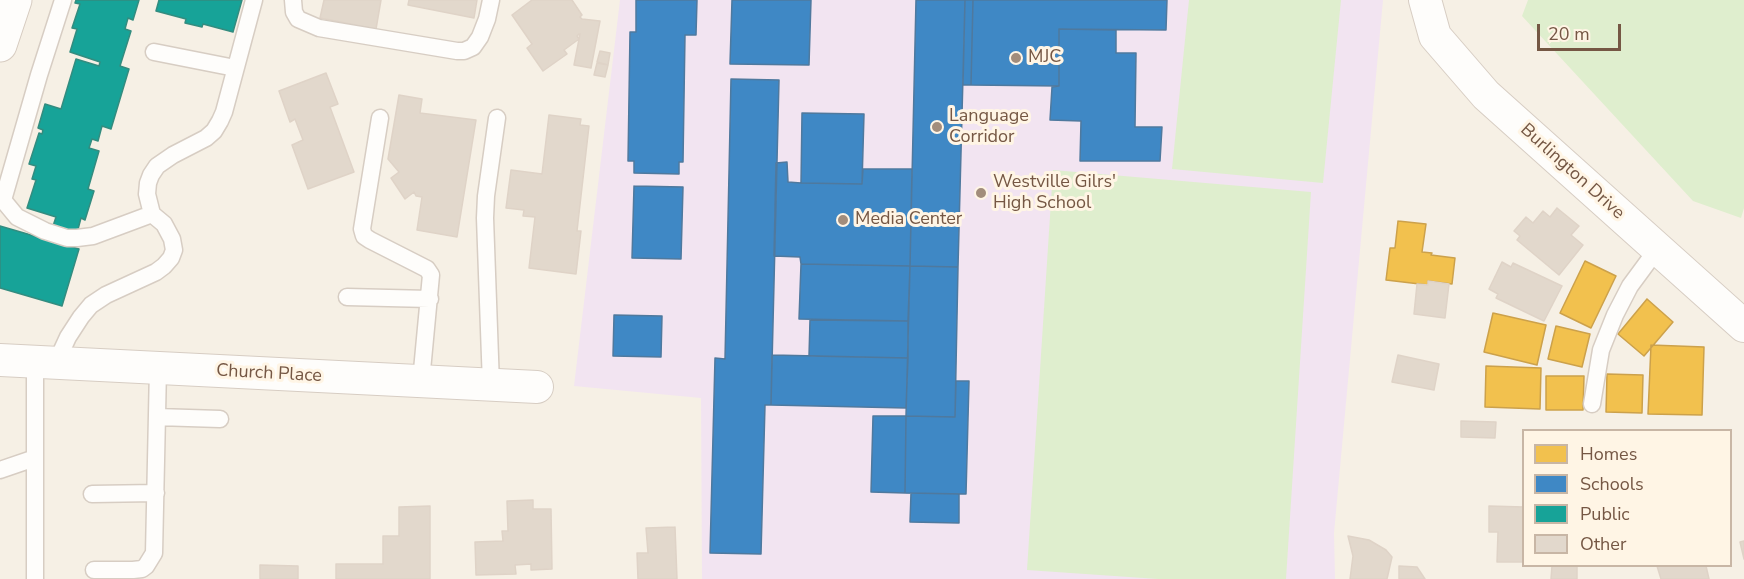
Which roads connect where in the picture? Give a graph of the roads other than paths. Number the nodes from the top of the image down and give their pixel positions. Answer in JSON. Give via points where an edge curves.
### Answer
{"nodes":[{"id":1,"x":15,"y":0,"type":"edge"},
{"id":2,"x":63,"y":0,"type":"edge"},
{"id":3,"x":254,"y":0,"type":"edge"},
{"id":4,"x":292,"y":0,"type":"edge"},
{"id":5,"x":491,"y":0,"type":"edge"},
{"id":6,"x":1425,"y":0,"type":"edge"},
{"id":7,"x":0,"y":45,"type":"edge"},
{"id":8,"x":154,"y":52,"type":"dead end"},
{"id":9,"x":235,"y":68,"type":"junction"},
{"id":10,"x":380,"y":118,"type":"dead end"},
{"id":11,"x":497,"y":118,"type":"dead end"},
{"id":12,"x":2,"y":199,"type":"edge"},
{"id":13,"x":152,"y":214,"type":"junction"},
{"id":14,"x":1658,"y":248,"type":"junction"},
{"id":15,"x":347,"y":297,"type":"dead end"},
{"id":16,"x":430,"y":299,"type":"junction"},
{"id":17,"x":1744,"y":326,"type":"edge"},
{"id":18,"x":0,"y":360,"type":"edge"},
{"id":19,"x":45,"y":362,"type":"junction"},
{"id":20,"x":158,"y":368,"type":"junction"},
{"id":21,"x":421,"y":381,"type":"junction"},
{"id":22,"x":491,"y":385,"type":"junction"},
{"id":23,"x":537,"y":387,"type":"dead end"},
{"id":24,"x":1593,"y":404,"type":"dead end"},
{"id":25,"x":157,"y":417,"type":"junction"},
{"id":26,"x":220,"y":419,"type":"dead end"},
{"id":27,"x":35,"y":458,"type":"junction"},
{"id":28,"x":0,"y":470,"type":"edge"},
{"id":29,"x":156,"y":493,"type":"junction"},
{"id":30,"x":92,"y":494,"type":"dead end"},
{"id":31,"x":94,"y":570,"type":"dead end"},
{"id":32,"x":35,"y":579,"type":"edge"}],
"edges":[{"from":1,"to":7,"type":"street"},
{"from":2,"to":12,"type":"lane"},
{"from":3,"to":9,"type":"lane"},
{"from":4,"to":5,"type":"lane","via":[[298,18],[318,28],[458,51],[473,47],[480,37]]},
{"from":6,"to":14,"type":"street","name":"Burlington Drive","via":[[1435,36],[1486,95]]},
{"from":8,"to":9,"type":"lane"},
{"from":9,"to":13,"type":"lane","via":[[224,112],[214,131],[157,166],[151,175],[147,194]]},
{"from":10,"to":16,"type":"lane","via":[[362,229],[370,240],[427,269],[431,275]]},
{"from":11,"to":22,"type":"lane","via":[[485,218]]},
{"from":12,"to":13,"type":"lane","via":[[17,217],[67,238],[93,236]]},
{"from":13,"to":19,"type":"lane","via":[[169,231],[174,250],[171,258],[156,272],[92,305]]},
{"from":14,"to":17,"type":"street","name":"Burlington Drive"},
{"from":14,"to":24,"type":"lane","via":[[1630,286],[1615,315],[1601,350]]},
{"from":15,"to":16,"type":"lane"},
{"from":16,"to":21,"type":"lane"},
{"from":18,"to":19,"type":"street","name":"Church Place"},
{"from":19,"to":20,"type":"street","name":"Church Place"},
{"from":19,"to":27,"type":"lane"},
{"from":20,"to":21,"type":"street","name":"Church Place"},
{"from":20,"to":25,"type":"lane"},
{"from":21,"to":22,"type":"street","name":"Church Place"},
{"from":22,"to":23,"type":"street","name":"Church Place"},
{"from":25,"to":26,"type":"lane"},
{"from":25,"to":29,"type":"lane"},
{"from":27,"to":28,"type":"lane"},
{"from":27,"to":32,"type":"lane"},
{"from":29,"to":30,"type":"lane"},
{"from":29,"to":31,"type":"lane","via":[[155,547],[151,560],[133,570]]}]}
